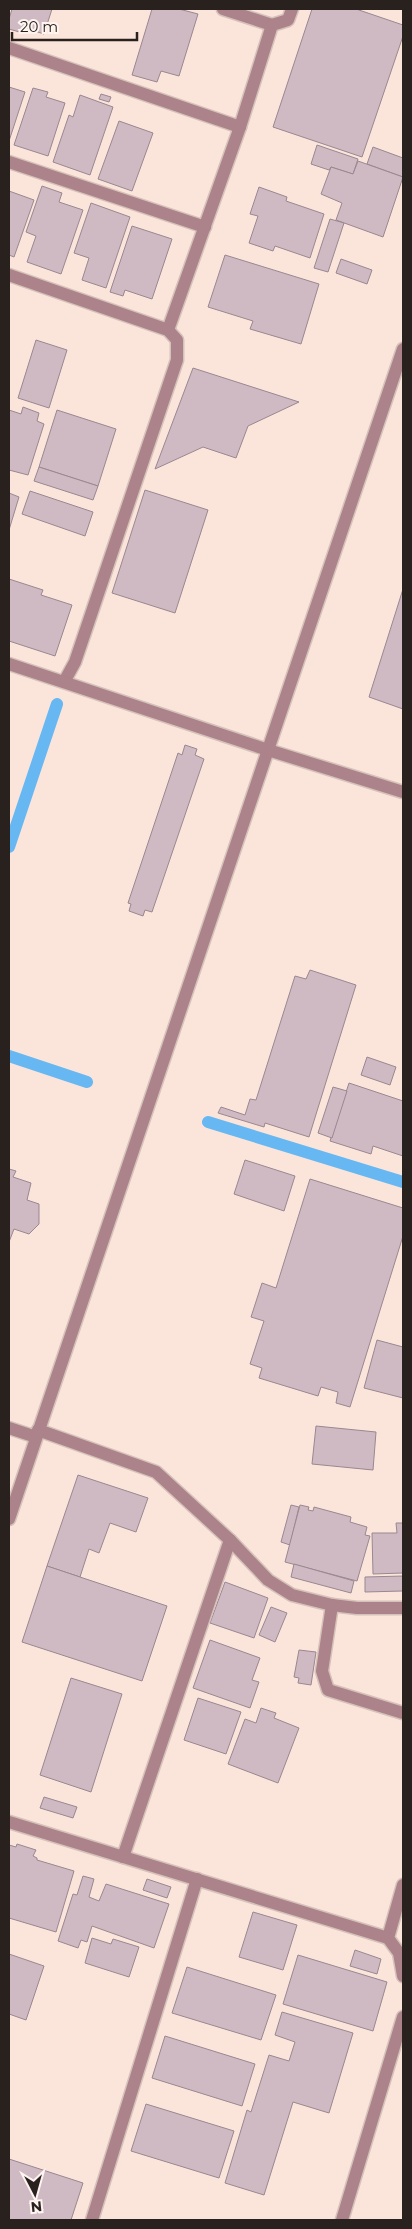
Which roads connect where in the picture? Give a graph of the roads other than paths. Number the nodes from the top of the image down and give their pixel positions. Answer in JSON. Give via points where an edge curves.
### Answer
{"nodes":[{"id":1,"x":223,"y":9,"type":"edge"},
{"id":2,"x":292,"y":9,"type":"edge"},
{"id":3,"x":272,"y":25,"type":"junction"},
{"id":4,"x":9,"y":48,"type":"edge"},
{"id":5,"x":240,"y":127,"type":"junction"},
{"id":6,"x":9,"y":162,"type":"edge"},
{"id":7,"x":205,"y":227,"type":"junction"},
{"id":8,"x":9,"y":275,"type":"edge"},
{"id":9,"x":168,"y":330,"type":"junction"},
{"id":10,"x":403,"y":349,"type":"edge"},
{"id":11,"x":9,"y":664,"type":"edge"},
{"id":12,"x":64,"y":682,"type":"junction"},
{"id":13,"x":268,"y":750,"type":"junction"},
{"id":14,"x":403,"y":792,"type":"edge"},
{"id":15,"x":9,"y":1428,"type":"edge"},
{"id":16,"x":37,"y":1433,"type":"junction"},
{"id":17,"x":9,"y":1519,"type":"edge"},
{"id":18,"x":230,"y":1540,"type":"junction"},
{"id":19,"x":332,"y":1605,"type":"junction"},
{"id":20,"x":403,"y":1608,"type":"edge"},
{"id":21,"x":403,"y":1713,"type":"edge"},
{"id":22,"x":9,"y":1822,"type":"edge"},
{"id":23,"x":123,"y":1857,"type":"junction"},
{"id":24,"x":197,"y":1879,"type":"junction"},
{"id":25,"x":403,"y":1885,"type":"edge"},
{"id":26,"x":388,"y":1938,"type":"junction"},
{"id":27,"x":403,"y":1976,"type":"edge"},
{"id":28,"x":403,"y":2017,"type":"edge"},
{"id":29,"x":92,"y":2220,"type":"edge"},
{"id":30,"x":342,"y":2220,"type":"edge"}],
"edges":[{"from":1,"to":3,"type":"street"},
{"from":2,"to":3,"type":"street","via":[[288,20]]},
{"from":3,"to":5,"type":"street"},
{"from":4,"to":5,"type":"street"},
{"from":5,"to":7,"type":"street"},
{"from":6,"to":7,"type":"street"},
{"from":7,"to":9,"type":"street"},
{"from":8,"to":9,"type":"street"},
{"from":9,"to":12,"type":"street","via":[[177,340],[177,360],[75,662]]},
{"from":10,"to":13,"type":"street"},
{"from":11,"to":12,"type":"street"},
{"from":12,"to":13,"type":"street"},
{"from":13,"to":14,"type":"street"},
{"from":13,"to":16,"type":"street"},
{"from":15,"to":16,"type":"street"},
{"from":16,"to":17,"type":"street"},
{"from":16,"to":18,"type":"street","via":[[156,1472]]},
{"from":18,"to":19,"type":"street","via":[[268,1580],[292,1595]]},
{"from":18,"to":23,"type":"street"},
{"from":19,"to":20,"type":"street"},
{"from":19,"to":21,"type":"street","via":[[322,1671],[328,1690]]},
{"from":22,"to":23,"type":"street"},
{"from":23,"to":24,"type":"street"},
{"from":24,"to":26,"type":"street"},
{"from":24,"to":29,"type":"street"},
{"from":25,"to":26,"type":"street"},
{"from":26,"to":27,"type":"street","via":[[398,1953]]},
{"from":28,"to":30,"type":"street"}]}
